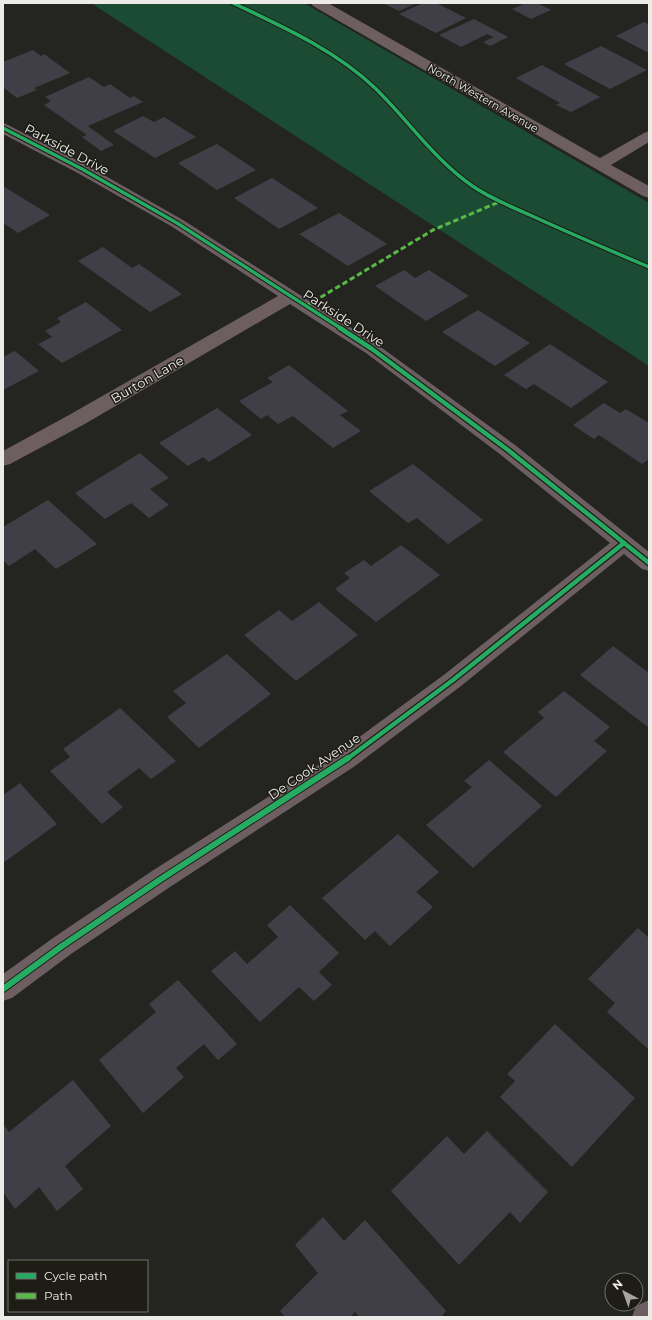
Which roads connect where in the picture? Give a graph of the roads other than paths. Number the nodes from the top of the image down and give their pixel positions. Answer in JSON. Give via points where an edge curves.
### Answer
{"nodes":[{"id":1,"x":318,"y":3,"type":"edge"},
{"id":2,"x":3,"y":128,"type":"edge"},
{"id":3,"x":649,"y":136,"type":"edge"},
{"id":4,"x":600,"y":165,"type":"junction"},
{"id":5,"x":649,"y":193,"type":"edge"},
{"id":6,"x":290,"y":296,"type":"junction"},
{"id":7,"x":3,"y":459,"type":"edge"},
{"id":8,"x":624,"y":543,"type":"junction"},
{"id":9,"x":649,"y":563,"type":"edge"},
{"id":10,"x":3,"y":990,"type":"edge"}],
"edges":[{"from":1,"to":4,"type":"street","name":"North Western Avenue"},
{"from":2,"to":6,"type":"street","name":"Parkside Drive","via":[[177,222]]},
{"from":3,"to":4,"type":"street"},
{"from":4,"to":5,"type":"street","name":"North Western Avenue"},
{"from":6,"to":7,"type":"street","name":"Burton Lane","via":[[76,420]]},
{"from":6,"to":8,"type":"street","name":"Parkside Drive","via":[[431,391]]},
{"from":8,"to":9,"type":"street","name":"Parkside Drive"},
{"from":8,"to":10,"type":"street","name":"De Cook Avenue","via":[[454,680],[347,758],[161,879],[62,946]]}]}
